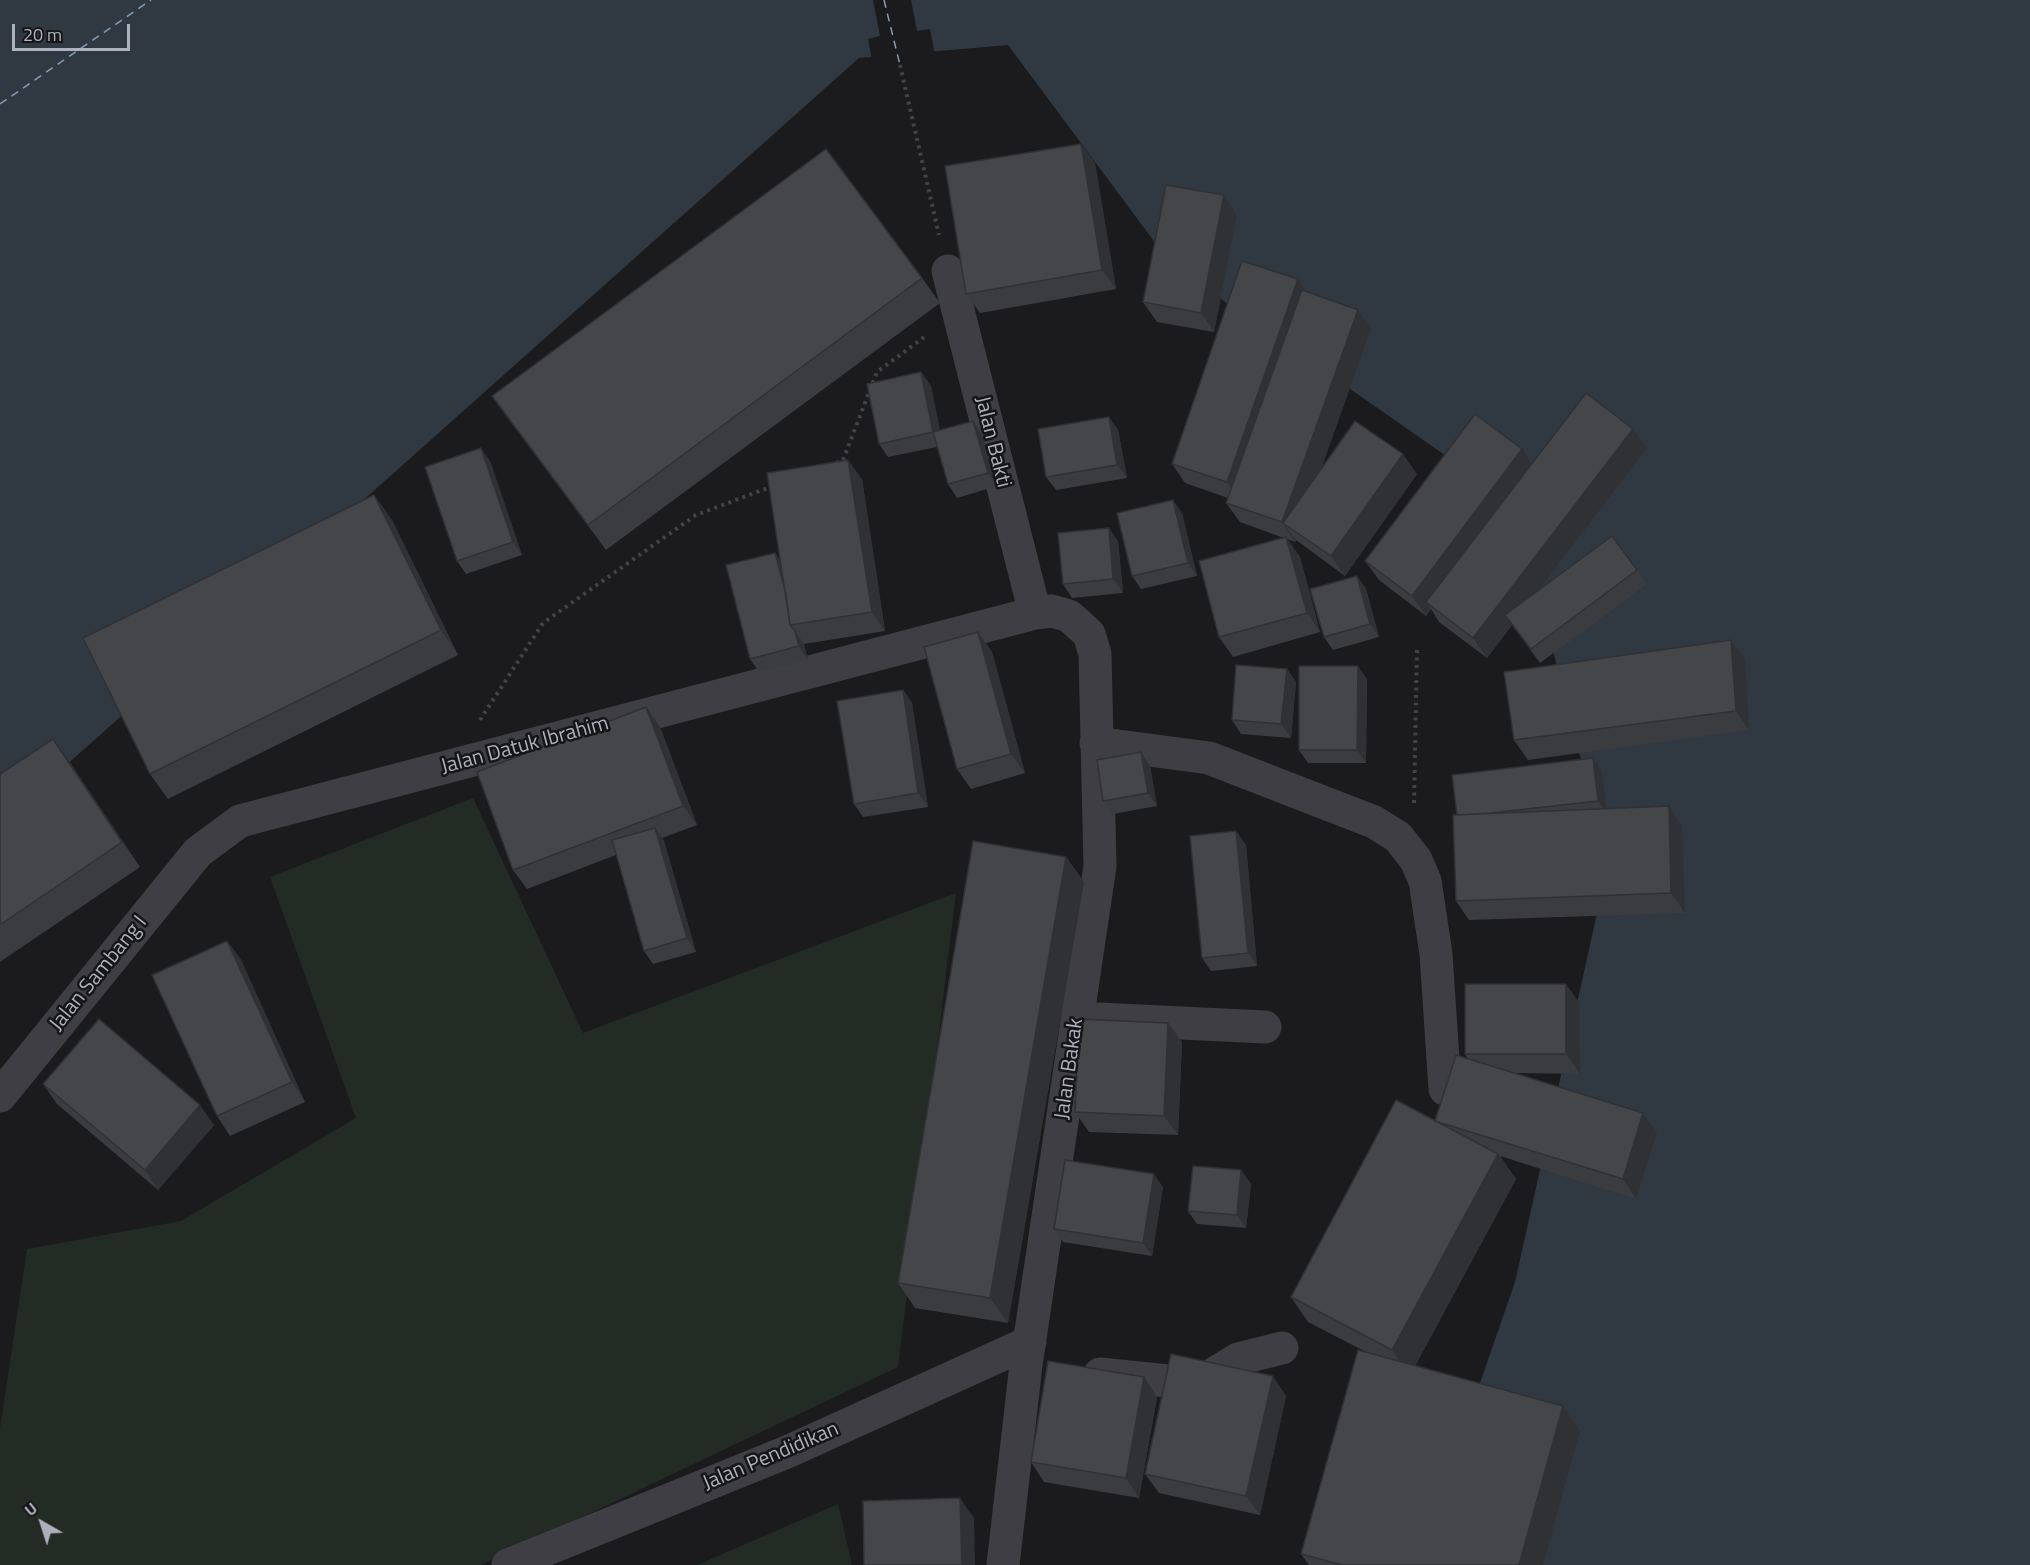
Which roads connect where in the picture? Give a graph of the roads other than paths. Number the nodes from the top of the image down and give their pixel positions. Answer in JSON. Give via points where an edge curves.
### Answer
{"nodes":[{"id":1,"x":948,"y":271,"type":"road end"},
{"id":2,"x":1035,"y":613,"type":"junction"},
{"id":3,"x":1096,"y":743,"type":"junction"},
{"id":4,"x":198,"y":852,"type":"joint"},
{"id":5,"x":1066,"y":863,"type":"edge"},
{"id":6,"x":1100,"y":866,"type":"junction"},
{"id":7,"x":1078,"y":1018,"type":"junction"},
{"id":8,"x":1264,"y":1027,"type":"dead end"},
{"id":9,"x":1445,"y":1089,"type":"edge"},
{"id":10,"x":0,"y":1096,"type":"edge"},
{"id":11,"x":1282,"y":1348,"type":"dead end"},
{"id":12,"x":1028,"y":1353,"type":"junction"},
{"id":13,"x":508,"y":1565,"type":"edge"},
{"id":14,"x":1003,"y":1565,"type":"edge"}],
"edges":[{"from":1,"to":2,"type":"street","name":"Jalan Bakti"},
{"from":2,"to":3,"type":"street","name":"Jalan Bakak","via":[[1052,611],[1070,616],[1089,634],[1095,654]]},
{"from":2,"to":4,"type":"street","name":"Jalan Datuk Ibrahim","via":[[240,820]]},
{"from":3,"to":6,"type":"street","name":"Jalan Bakak"},
{"from":3,"to":9,"type":"street","via":[[1209,758],[1374,822],[1398,837],[1416,860],[1425,881],[1436,954]]},
{"from":4,"to":10,"type":"street","name":"Jalan Sambang I"},
{"from":5,"to":6,"type":"street"},
{"from":6,"to":7,"type":"street","name":"Jalan Bakak"},
{"from":7,"to":8,"type":"street"},
{"from":7,"to":12,"type":"street","name":"Jalan Bakak"},
{"from":11,"to":12,"type":"street","via":[[1238,1359],[1197,1384],[1067,1370]]},
{"from":12,"to":13,"type":"street","name":"Jalan Pendidikan"},
{"from":12,"to":14,"type":"street","name":"Jalan Bakak"}]}
